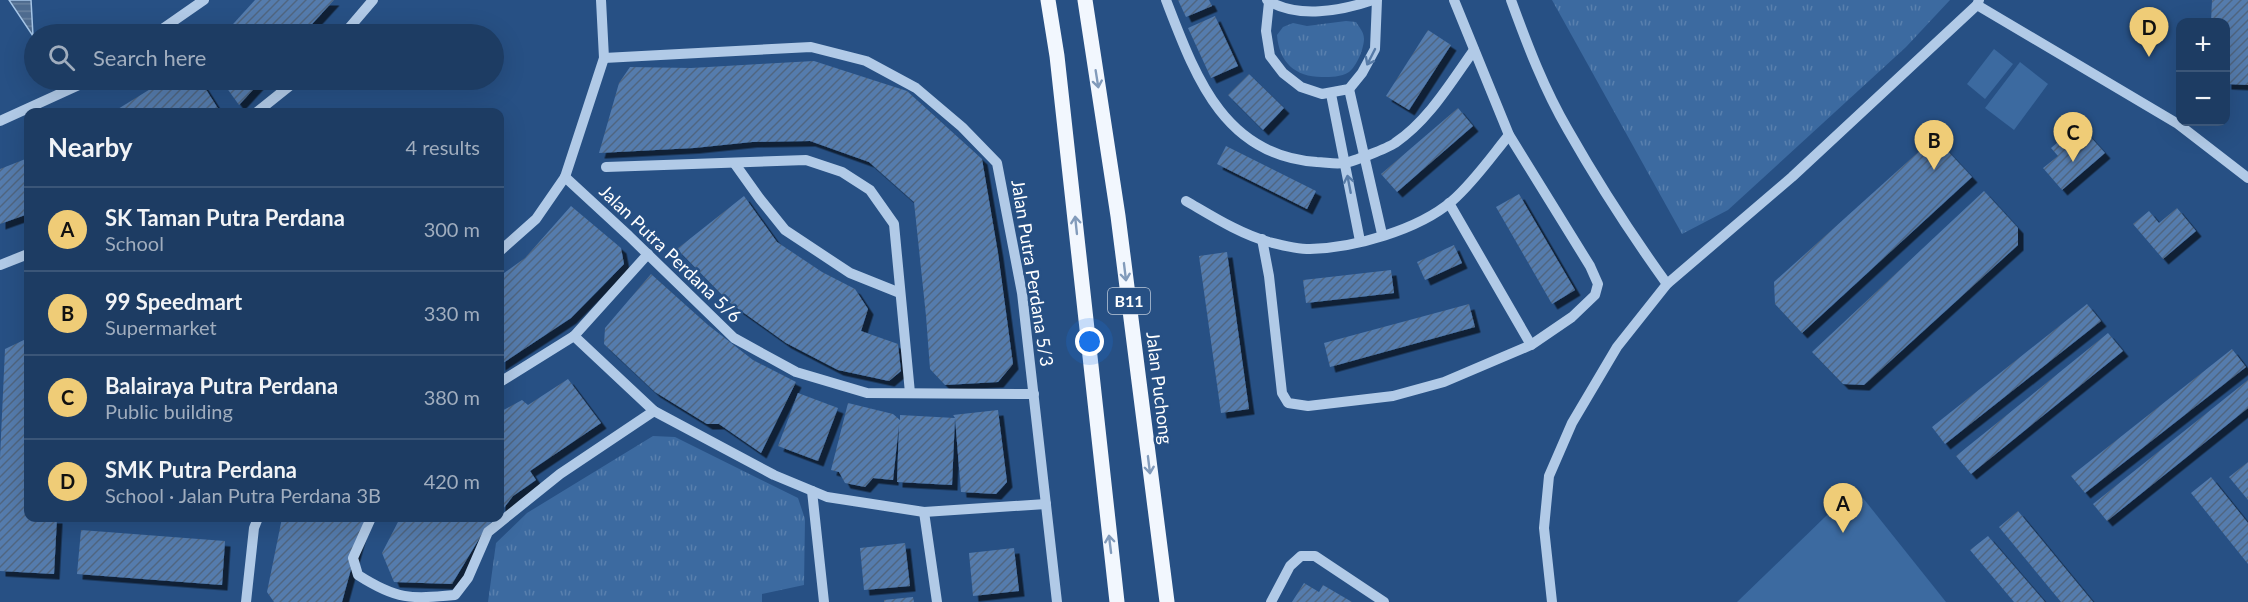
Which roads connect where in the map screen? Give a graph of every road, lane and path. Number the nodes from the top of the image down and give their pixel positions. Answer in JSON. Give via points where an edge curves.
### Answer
{"nodes":[{"id":1,"x":204,"y":0,"type":"edge"},
{"id":2,"x":373,"y":0,"type":"edge"},
{"id":3,"x":601,"y":0,"type":"edge"},
{"id":4,"x":1076,"y":0,"type":"edge"},
{"id":5,"x":1085,"y":0,"type":"edge"},
{"id":6,"x":1166,"y":0,"type":"edge"},
{"id":7,"x":1375,"y":0,"type":"edge"},
{"id":8,"x":1454,"y":0,"type":"edge"},
{"id":9,"x":1511,"y":0,"type":"edge"},
{"id":10,"x":1268,"y":1,"type":"edge"},
{"id":11,"x":1046,"y":3,"type":"edge"},
{"id":12,"x":1978,"y":3,"type":"edge"},
{"id":13,"x":169,"y":24,"type":"edge"},
{"id":14,"x":353,"y":24,"type":"edge"},
{"id":15,"x":1091,"y":40,"type":"junction"},
{"id":16,"x":1474,"y":50,"type":"junction"},
{"id":17,"x":604,"y":58,"type":"junction"},
{"id":18,"x":1349,"y":89,"type":"junction"},
{"id":19,"x":68,"y":90,"type":"edge"},
{"id":20,"x":284,"y":90,"type":"edge"},
{"id":21,"x":1331,"y":94,"type":"junction"},
{"id":22,"x":29,"y":108,"type":"edge"},
{"id":23,"x":262,"y":108,"type":"edge"},
{"id":24,"x":24,"y":110,"type":"edge"},
{"id":25,"x":0,"y":121,"type":"edge"},
{"id":26,"x":1509,"y":135,"type":"junction"},
{"id":27,"x":1364,"y":156,"type":"junction"},
{"id":28,"x":735,"y":164,"type":"junction"},
{"id":29,"x":1345,"y":164,"type":"junction"},
{"id":30,"x":606,"y":167,"type":"dead end"},
{"id":31,"x":565,"y":177,"type":"junction"},
{"id":32,"x":2248,"y":178,"type":"edge"},
{"id":33,"x":1186,"y":201,"type":"dead end"},
{"id":34,"x":1449,"y":203,"type":"junction"},
{"id":35,"x":1382,"y":234,"type":"junction"},
{"id":36,"x":1262,"y":239,"type":"junction"},
{"id":37,"x":1360,"y":241,"type":"junction"},
{"id":38,"x":504,"y":247,"type":"edge"},
{"id":39,"x":648,"y":254,"type":"junction"},
{"id":40,"x":24,"y":256,"type":"edge"},
{"id":41,"x":0,"y":265,"type":"edge"},
{"id":42,"x":1667,"y":284,"type":"junction"},
{"id":43,"x":900,"y":293,"type":"junction"},
{"id":44,"x":574,"y":336,"type":"junction"},
{"id":45,"x":1531,"y":345,"type":"junction"},
{"id":46,"x":504,"y":380,"type":"edge"},
{"id":47,"x":910,"y":393,"type":"junction"},
{"id":48,"x":1034,"y":394,"type":"junction"},
{"id":49,"x":654,"y":411,"type":"junction"},
{"id":50,"x":812,"y":491,"type":"junction"},
{"id":51,"x":1046,"y":504,"type":"junction"},
{"id":52,"x":924,"y":512,"type":"junction"},
{"id":53,"x":504,"y":519,"type":"edge"},
{"id":54,"x":256,"y":522,"type":"edge"},
{"id":55,"x":369,"y":522,"type":"edge"},
{"id":56,"x":500,"y":522,"type":"edge"},
{"id":57,"x":246,"y":602,"type":"edge"},
{"id":58,"x":824,"y":602,"type":"edge"},
{"id":59,"x":937,"y":602,"type":"edge"},
{"id":60,"x":1057,"y":602,"type":"edge"},
{"id":61,"x":1117,"y":602,"type":"edge"},
{"id":62,"x":1167,"y":602,"type":"edge"},
{"id":63,"x":1271,"y":602,"type":"edge"},
{"id":64,"x":1384,"y":602,"type":"edge"},
{"id":65,"x":1552,"y":602,"type":"edge"}],
"edges":[{"from":1,"to":13,"type":"street"},
{"from":2,"to":14,"type":"street"},
{"from":3,"to":17,"type":"street"},
{"from":4,"to":15,"type":"main road","via":[[1082,25]]},
{"from":5,"to":15,"type":"main road","name":"Jalan Puchong","number":"B11"},
{"from":6,"to":29,"type":"street","via":[[1205,91],[1226,119],[1258,146],[1301,161]]},
{"from":7,"to":10,"type":"street","via":[[1314,12],[1276,6]]},
{"from":7,"to":18,"type":"street","one_way":true,"via":[[1375,49]]},
{"from":8,"to":16,"type":"street"},
{"from":9,"to":42,"type":"street","via":[[1566,128],[1618,214]]},
{"from":10,"to":21,"type":"street","via":[[1266,31],[1270,56],[1301,87]]},
{"from":61,"to":11,"type":"main road","number":"B11","one_way":true,"via":[[1057,56]]},
{"from":12,"to":32,"type":"street","via":[[2178,124]]},
{"from":12,"to":42,"type":"street","via":[[1792,177]]},
{"from":15,"to":62,"type":"main road","name":"Jalan Puchong","number":"B11","one_way":true,"via":[[1118,216]]},
{"from":16,"to":26,"type":"street"},
{"from":16,"to":27,"type":"street","via":[[1427,115],[1394,144]]},
{"from":17,"to":31,"type":"street"},
{"from":17,"to":48,"type":"street","name":"Jalan Putra Perdana 5/3","via":[[811,47],[866,61],[916,88],[963,127],[997,163],[1022,293]]},
{"from":18,"to":21,"type":"street"},
{"from":18,"to":27,"type":"street"},
{"from":19,"to":22,"type":"street"},
{"from":20,"to":23,"type":"street"},
{"from":21,"to":29,"type":"street"},
{"from":24,"to":25,"type":"street"},
{"from":26,"to":34,"type":"street"},
{"from":26,"to":45,"type":"street","via":[[1598,284],[1595,295],[1572,317]]},
{"from":27,"to":29,"type":"street"},
{"from":27,"to":35,"type":"street"},
{"from":28,"to":30,"type":"street"},
{"from":28,"to":43,"type":"street","via":[[785,230],[850,273]]},
{"from":28,"to":43,"type":"street","via":[[806,160],[842,172],[870,190],[894,224]]},
{"from":37,"to":29,"type":"street","one_way":true},
{"from":31,"to":38,"type":"street","via":[[536,219]]},
{"from":31,"to":39,"type":"street","name":"Jalan Putra Perdana 5/6"},
{"from":33,"to":36,"type":"street"},
{"from":34,"to":35,"type":"street","via":[[1436,214]]},
{"from":34,"to":45,"type":"street"},
{"from":35,"to":37,"type":"street"},
{"from":36,"to":37,"type":"street","via":[[1307,249]]},
{"from":36,"to":45,"type":"street","via":[[1282,393],[1288,403],[1308,406],[1393,396],[1444,382]]},
{"from":39,"to":44,"type":"street"},
{"from":39,"to":47,"type":"street","name":"Jalan Putra Perdana 5/6","via":[[734,338],[796,372],[867,393]]},
{"from":40,"to":41,"type":"street"},
{"from":42,"to":65,"type":"street","via":[[1617,347],[1572,423],[1549,476],[1544,528]]},
{"from":43,"to":47,"type":"street"},
{"from":44,"to":46,"type":"street"},
{"from":44,"to":49,"type":"street"},
{"from":47,"to":48,"type":"street","name":"Jalan Putra Perdana 5/6"},
{"from":48,"to":51,"type":"street","name":"Jalan Putra Perdana 5/3"},
{"from":49,"to":50,"type":"street"},
{"from":49,"to":53,"type":"street","via":[[560,474]]},
{"from":50,"to":52,"type":"street","via":[[827,497]]},
{"from":50,"to":58,"type":"street"},
{"from":51,"to":52,"type":"street"},
{"from":51,"to":60,"type":"street","name":"Jalan Putra Perdana 5/3"},
{"from":52,"to":59,"type":"street"},
{"from":54,"to":57,"type":"street"},
{"from":55,"to":56,"type":"street","via":[[353,558],[358,575],[381,590],[412,599],[454,595],[468,578],[488,532]]},
{"from":63,"to":64,"type":"street","via":[[1290,566],[1301,556],[1315,556]]}]}
